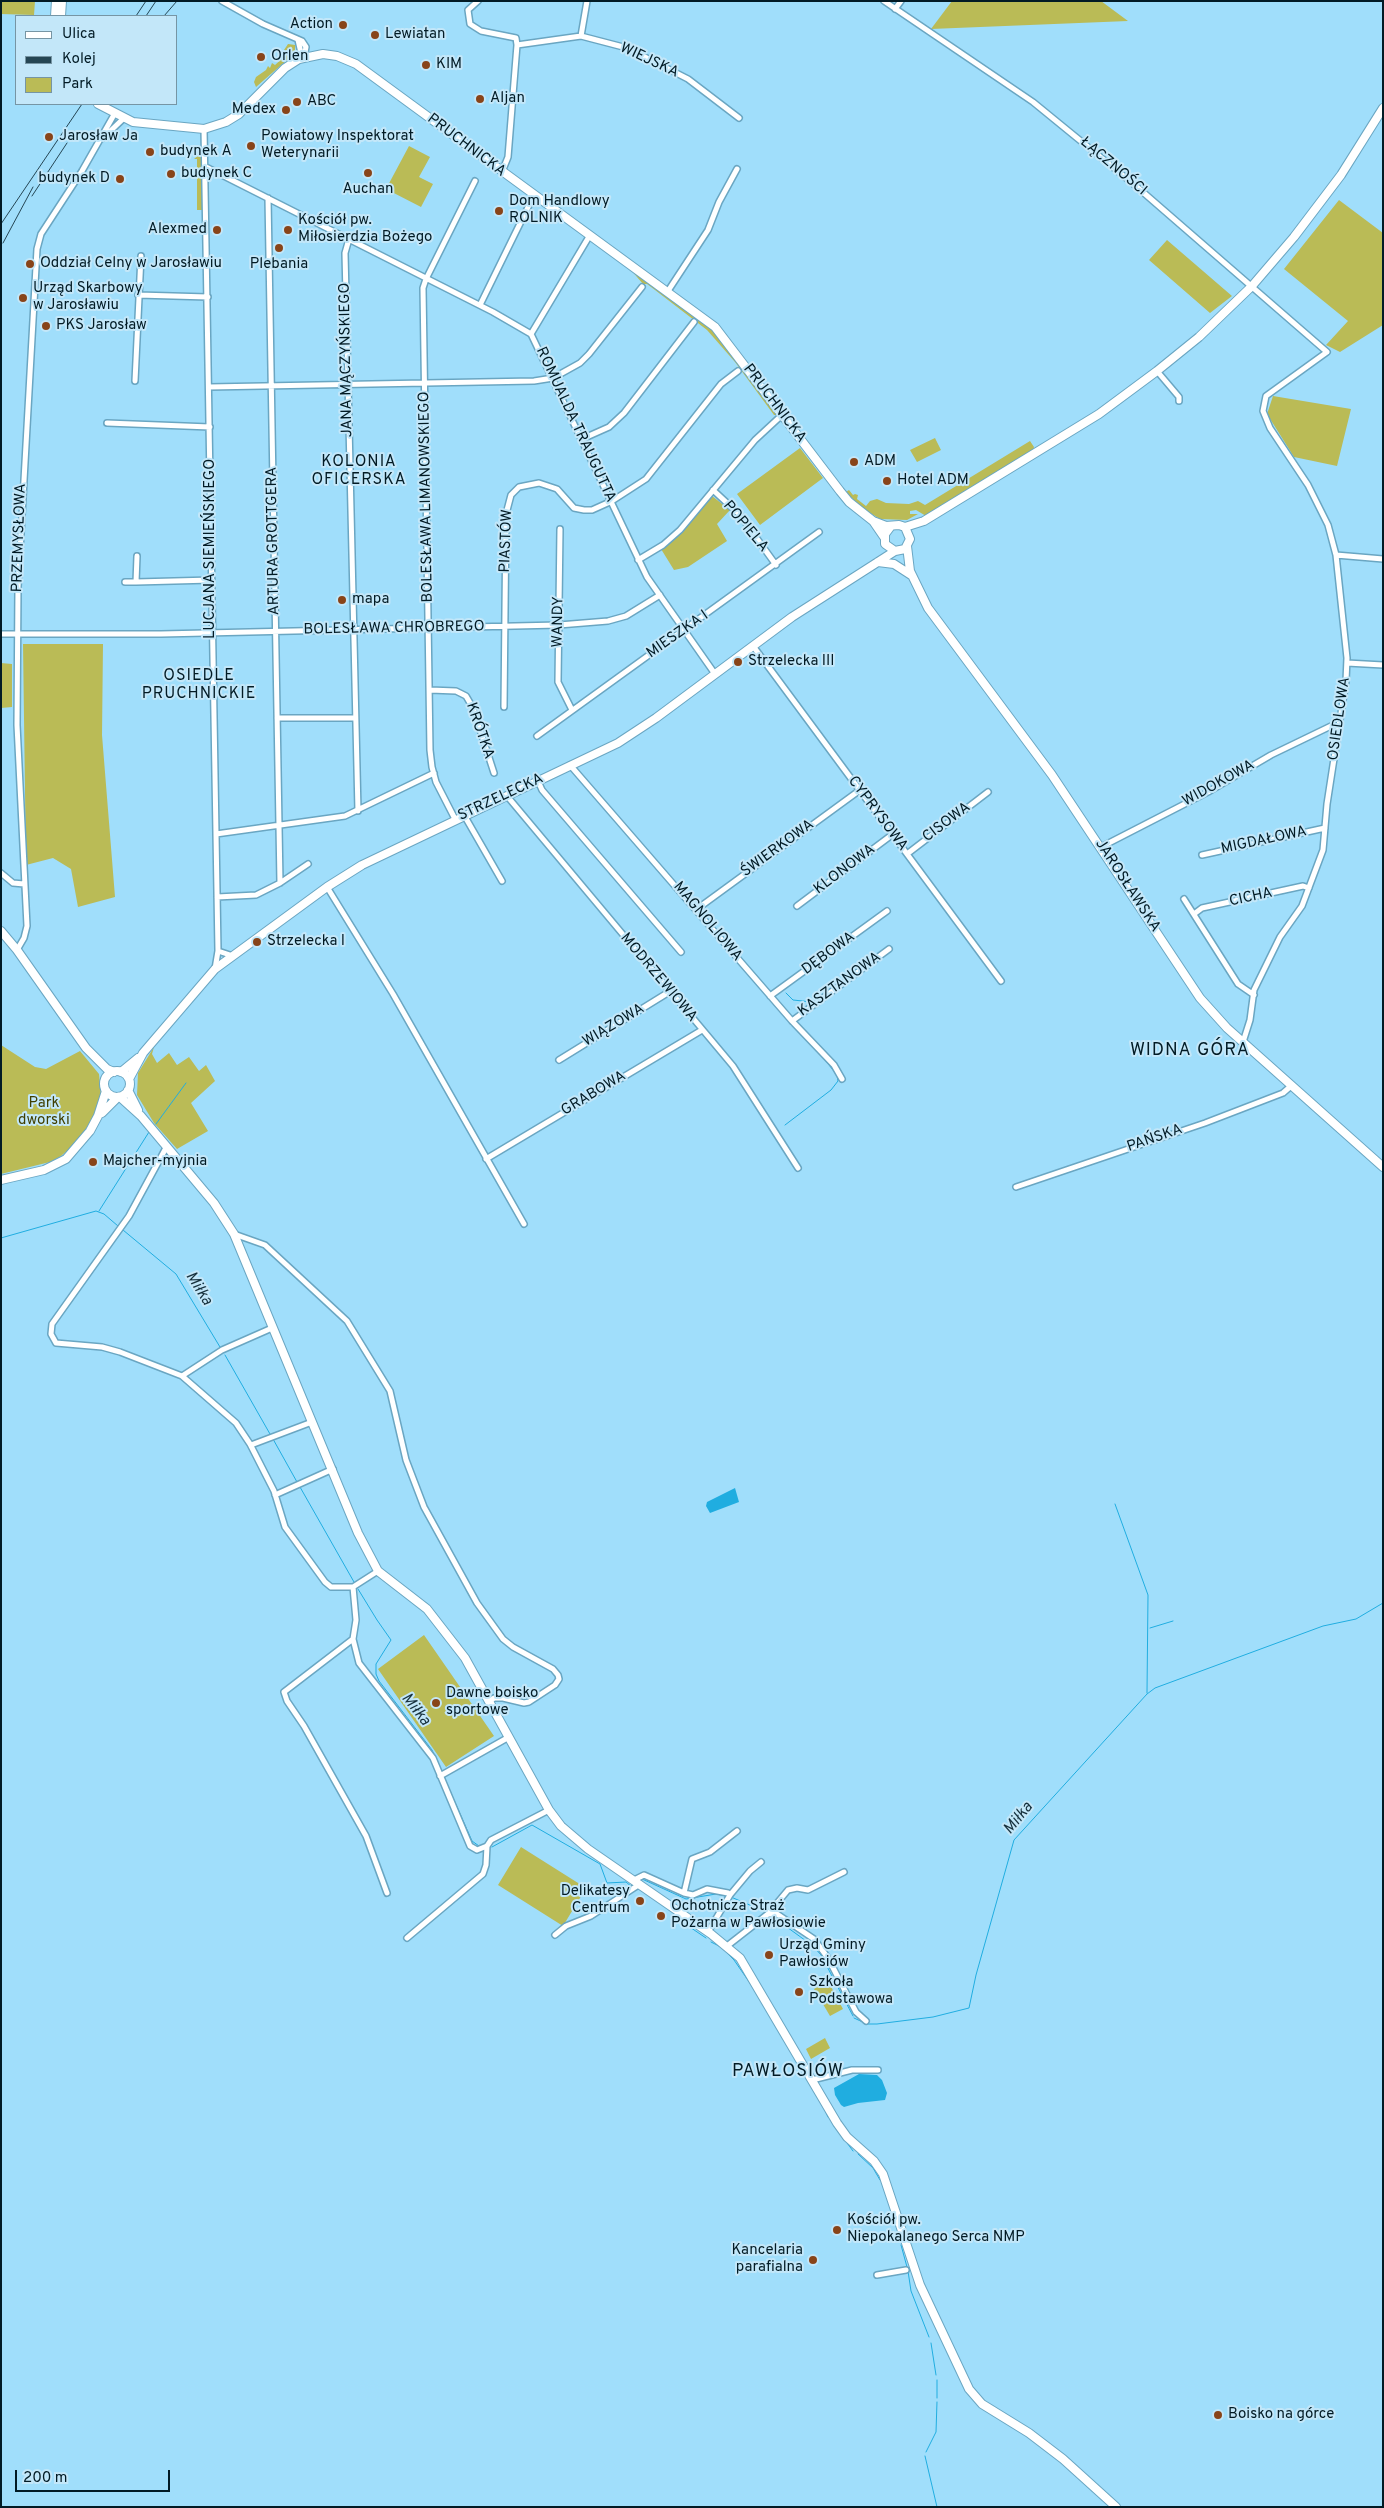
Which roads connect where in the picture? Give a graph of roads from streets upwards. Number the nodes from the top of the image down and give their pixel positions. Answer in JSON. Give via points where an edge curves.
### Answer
{"nodes":[{"id":1,"x":56,"y":1,"type":"edge"},
{"id":2,"x":62,"y":1,"type":"edge"},
{"id":3,"x":222,"y":1,"type":"edge"},
{"id":4,"x":478,"y":1,"type":"edge"},
{"id":5,"x":587,"y":1,"type":"edge"},
{"id":6,"x":884,"y":1,"type":"edge"},
{"id":7,"x":901,"y":1,"type":"edge"},
{"id":8,"x":895,"y":9,"type":"junction"},
{"id":9,"x":55,"y":15,"type":"edge"},
{"id":10,"x":60,"y":15,"type":"edge"},
{"id":11,"x":581,"y":36,"type":"junction"},
{"id":12,"x":517,"y":45,"type":"junction"},
{"id":13,"x":304,"y":57,"type":"junction"},
{"id":14,"x":100,"y":105,"type":"edge"},
{"id":15,"x":111,"y":105,"type":"edge"},
{"id":16,"x":1383,"y":108,"type":"edge"},
{"id":17,"x":115,"y":113,"type":"junction"},
{"id":18,"x":124,"y":118,"type":"junction"},
{"id":19,"x":739,"y":118,"type":"dead end"},
{"id":20,"x":204,"y":129,"type":"junction"},
{"id":21,"x":100,"y":142,"type":"junction"},
{"id":22,"x":206,"y":167,"type":"junction"},
{"id":23,"x":737,"y":169,"type":"dead end"},
{"id":24,"x":502,"y":172,"type":"junction"},
{"id":25,"x":476,"y":181,"type":"dead end"},
{"id":26,"x":534,"y":195,"type":"junction"},
{"id":27,"x":268,"y":198,"type":"junction"},
{"id":28,"x":590,"y":235,"type":"junction"},
{"id":29,"x":349,"y":238,"type":"junction"},
{"id":30,"x":141,"y":256,"type":"dead end"},
{"id":31,"x":426,"y":279,"type":"junction"},
{"id":32,"x":1252,"y":286,"type":"junction"},
{"id":33,"x":642,"y":287,"type":"dead end"},
{"id":34,"x":668,"y":290,"type":"junction"},
{"id":35,"x":138,"y":295,"type":"junction"},
{"id":36,"x":208,"y":297,"type":"junction"},
{"id":37,"x":480,"y":305,"type":"junction"},
{"id":38,"x":694,"y":322,"type":"dead end"},
{"id":39,"x":531,"y":334,"type":"junction"},
{"id":40,"x":738,"y":371,"type":"dead end"},
{"id":41,"x":1158,"y":371,"type":"junction"},
{"id":42,"x":553,"y":378,"type":"junction"},
{"id":43,"x":135,"y":381,"type":"dead end"},
{"id":44,"x":425,"y":382,"type":"junction"},
{"id":45,"x":348,"y":384,"type":"junction"},
{"id":46,"x":272,"y":386,"type":"junction"},
{"id":47,"x":209,"y":387,"type":"junction"},
{"id":48,"x":1266,"y":396,"type":"joint"},
{"id":49,"x":1179,"y":401,"type":"dead end"},
{"id":50,"x":782,"y":415,"type":"junction"},
{"id":51,"x":107,"y":424,"type":"dead end"},
{"id":52,"x":210,"y":427,"type":"junction"},
{"id":53,"x":582,"y":439,"type":"junction"},
{"id":54,"x":713,"y":490,"type":"junction"},
{"id":55,"x":612,"y":501,"type":"junction"},
{"id":56,"x":873,"y":521,"type":"junction"},
{"id":57,"x":924,"y":522,"type":"junction"},
{"id":58,"x":891,"y":526,"type":"junction"},
{"id":59,"x":905,"y":527,"type":"junction"},
{"id":60,"x":560,"y":529,"type":"dead end"},
{"id":61,"x":819,"y":532,"type":"dead end"},
{"id":62,"x":885,"y":540,"type":"junction"},
{"id":63,"x":909,"y":542,"type":"junction"},
{"id":64,"x":896,"y":551,"type":"junction"},
{"id":65,"x":1336,"y":554,"type":"junction"},
{"id":66,"x":136,"y":556,"type":"dead end"},
{"id":67,"x":1383,"y":559,"type":"edge"},
{"id":68,"x":638,"y":560,"type":"junction"},
{"id":69,"x":876,"y":562,"type":"junction"},
{"id":70,"x":776,"y":565,"type":"junction"},
{"id":71,"x":911,"y":573,"type":"junction"},
{"id":72,"x":212,"y":580,"type":"junction"},
{"id":73,"x":124,"y":582,"type":"dead end"},
{"id":74,"x":136,"y":582,"type":"junction"},
{"id":75,"x":660,"y":595,"type":"junction"},
{"id":76,"x":559,"y":625,"type":"junction"},
{"id":77,"x":506,"y":626,"type":"junction"},
{"id":78,"x":429,"y":627,"type":"junction"},
{"id":79,"x":684,"y":630,"type":"junction"},
{"id":80,"x":276,"y":631,"type":"junction"},
{"id":81,"x":352,"y":631,"type":"junction"},
{"id":82,"x":16,"y":633,"type":"junction"},
{"id":83,"x":211,"y":633,"type":"junction"},
{"id":84,"x":1,"y":634,"type":"edge"},
{"id":85,"x":753,"y":646,"type":"junction"},
{"id":86,"x":1347,"y":663,"type":"junction"},
{"id":87,"x":1383,"y":665,"type":"edge"},
{"id":88,"x":715,"y":674,"type":"junction"},
{"id":89,"x":430,"y":690,"type":"junction"},
{"id":90,"x":504,"y":706,"type":"dead end"},
{"id":91,"x":572,"y":710,"type":"junction"},
{"id":92,"x":277,"y":718,"type":"junction"},
{"id":93,"x":354,"y":718,"type":"junction"},
{"id":94,"x":1339,"y":726,"type":"junction"},
{"id":95,"x":537,"y":736,"type":"dead end"},
{"id":96,"x":570,"y":765,"type":"junction"},
{"id":97,"x":434,"y":773,"type":"junction"},
{"id":98,"x":494,"y":774,"type":"dead end"},
{"id":99,"x":538,"y":781,"type":"junction"},
{"id":100,"x":860,"y":790,"type":"junction"},
{"id":101,"x":988,"y":792,"type":"dead end"},
{"id":102,"x":507,"y":796,"type":"junction"},
{"id":103,"x":358,"y":811,"type":"junction"},
{"id":104,"x":464,"y":815,"type":"junction"},
{"id":105,"x":455,"y":819,"type":"junction"},
{"id":106,"x":279,"y":826,"type":"junction"},
{"id":107,"x":1325,"y":828,"type":"junction"},
{"id":108,"x":216,"y":834,"type":"junction"},
{"id":109,"x":893,"y":834,"type":"junction"},
{"id":110,"x":1101,"y":847,"type":"junction"},
{"id":111,"x":907,"y":854,"type":"junction"},
{"id":112,"x":1202,"y":855,"type":"dead end"},
{"id":113,"x":308,"y":864,"type":"dead end"},
{"id":114,"x":1,"y":873,"type":"edge"},
{"id":115,"x":502,"y":881,"type":"dead end"},
{"id":116,"x":24,"y":884,"type":"junction"},
{"id":117,"x":280,"y":884,"type":"junction"},
{"id":118,"x":327,"y":887,"type":"junction"},
{"id":119,"x":1309,"y":888,"type":"junction"},
{"id":120,"x":217,"y":897,"type":"junction"},
{"id":121,"x":1184,"y":899,"type":"dead end"},
{"id":122,"x":797,"y":906,"type":"dead end"},
{"id":123,"x":696,"y":909,"type":"junction"},
{"id":124,"x":887,"y":911,"type":"dead end"},
{"id":125,"x":1194,"y":914,"type":"junction"},
{"id":126,"x":1,"y":931,"type":"edge"},
{"id":127,"x":17,"y":950,"type":"junction"},
{"id":128,"x":889,"y":950,"type":"dead end"},
{"id":129,"x":218,"y":951,"type":"junction"},
{"id":130,"x":681,"y":952,"type":"dead end"},
{"id":131,"x":233,"y":956,"type":"junction"},
{"id":132,"x":215,"y":969,"type":"junction"},
{"id":133,"x":1002,"y":981,"type":"dead end"},
{"id":134,"x":669,"y":992,"type":"junction"},
{"id":135,"x":1254,"y":995,"type":"junction"},
{"id":136,"x":770,"y":996,"type":"junction"},
{"id":137,"x":792,"y":1021,"type":"junction"},
{"id":138,"x":702,"y":1030,"type":"junction"},
{"id":139,"x":1243,"y":1042,"type":"junction"},
{"id":140,"x":143,"y":1053,"type":"junction"},
{"id":141,"x":92,"y":1055,"type":"junction"},
{"id":142,"x":559,"y":1060,"type":"dead end"},
{"id":143,"x":118,"y":1072,"type":"junction"},
{"id":144,"x":105,"y":1079,"type":"junction"},
{"id":145,"x":129,"y":1079,"type":"junction"},
{"id":146,"x":842,"y":1079,"type":"dead end"},
{"id":147,"x":1291,"y":1086,"type":"junction"},
{"id":148,"x":128,"y":1090,"type":"junction"},
{"id":149,"x":106,"y":1092,"type":"junction"},
{"id":150,"x":119,"y":1097,"type":"junction"},
{"id":151,"x":98,"y":1116,"type":"junction"},
{"id":152,"x":141,"y":1116,"type":"junction"},
{"id":153,"x":167,"y":1146,"type":"junction"},
{"id":154,"x":486,"y":1158,"type":"junction"},
{"id":155,"x":1383,"y":1167,"type":"edge"},
{"id":156,"x":798,"y":1168,"type":"dead end"},
{"id":157,"x":1,"y":1180,"type":"edge"},
{"id":158,"x":1016,"y":1187,"type":"dead end"},
{"id":159,"x":524,"y":1224,"type":"dead end"},
{"id":160,"x":234,"y":1234,"type":"junction"},
{"id":161,"x":272,"y":1328,"type":"junction"},
{"id":162,"x":182,"y":1376,"type":"junction"},
{"id":163,"x":312,"y":1422,"type":"junction"},
{"id":164,"x":251,"y":1445,"type":"junction"},
{"id":165,"x":333,"y":1469,"type":"junction"},
{"id":166,"x":275,"y":1495,"type":"junction"},
{"id":167,"x":378,"y":1571,"type":"junction"},
{"id":168,"x":353,"y":1587,"type":"junction"},
{"id":169,"x":353,"y":1639,"type":"junction"},
{"id":170,"x":488,"y":1702,"type":"junction"},
{"id":171,"x":509,"y":1737,"type":"junction"},
{"id":172,"x":442,"y":1775,"type":"junction"},
{"id":173,"x":549,"y":1810,"type":"junction"},
{"id":174,"x":736,"y":1831,"type":"dead end"},
{"id":175,"x":487,"y":1846,"type":"junction"},
{"id":176,"x":761,"y":1862,"type":"dead end"},
{"id":177,"x":844,"y":1872,"type":"dead end"},
{"id":178,"x":637,"y":1882,"type":"junction"},
{"id":179,"x":387,"y":1893,"type":"dead end"},
{"id":180,"x":684,"y":1893,"type":"junction"},
{"id":181,"x":730,"y":1895,"type":"junction"},
{"id":182,"x":768,"y":1914,"type":"junction"},
{"id":183,"x":708,"y":1932,"type":"junction"},
{"id":184,"x":555,"y":1935,"type":"dead end"},
{"id":185,"x":407,"y":1938,"type":"dead end"},
{"id":186,"x":727,"y":1946,"type":"junction"},
{"id":187,"x":866,"y":2021,"type":"dead end"},
{"id":188,"x":878,"y":2070,"type":"dead end"},
{"id":189,"x":812,"y":2080,"type":"junction"},
{"id":190,"x":906,"y":2270,"type":"dead end"},
{"id":191,"x":877,"y":2274,"type":"dead end"},
{"id":192,"x":1116,"y":2507,"type":"edge"}],
"edges":[{"from":1,"to":9,"type":"street"},
{"from":2,"to":10,"type":"street"},
{"from":3,"to":13,"type":"street","via":[[298,40],[306,47]]},
{"from":4,"to":12,"type":"street","via":[[468,10],[470,24],[482,31],[516,38]]},
{"from":5,"to":11,"type":"street"},
{"from":6,"to":8,"type":"street","name":"ŁĄCZNOŚCI"},
{"from":7,"to":8,"type":"street"},
{"from":8,"to":32,"type":"street","name":"ŁĄCZNOŚCI","via":[[1033,102]]},
{"from":11,"to":12,"type":"street","name":"WIEJSKA"},
{"from":11,"to":19,"type":"street","name":"WIEJSKA","via":[[627,48],[663,65],[699,86]]},
{"from":12,"to":24,"type":"street","via":[[508,157]]},
{"from":13,"to":20,"type":"street","name":"PRUCHNICKA","via":[[285,68],[239,114]]},
{"from":13,"to":24,"type":"street","name":"PRUCHNICKA","via":[[323,54],[356,64]]},
{"from":14,"to":17,"type":"street","name":"PRUCHNICKA"},
{"from":15,"to":17,"type":"street"},
{"from":16,"to":32,"type":"street","via":[[1315,211]]},
{"from":17,"to":18,"type":"street","name":"PRUCHNICKA"},
{"from":17,"to":21,"type":"street"},
{"from":18,"to":20,"type":"street","name":"PRUCHNICKA","via":[[154,125]]},
{"from":18,"to":21,"type":"street"},
{"from":20,"to":22,"type":"street","name":"LUCJANA SIEMIEŃSKIEGO"},
{"from":21,"to":82,"type":"street","name":"PRZEMYSŁOWA","via":[[41,234],[37,250]]},
{"from":22,"to":27,"type":"street","name":"ROMUALDA TRAUGUTTA"},
{"from":22,"to":36,"type":"street","name":"LUCJANA SIEMIEŃSKIEGO"},
{"from":23,"to":34,"type":"street","via":[[708,230]]},
{"from":24,"to":26,"type":"street","name":"PRUCHNICKA"},
{"from":25,"to":31,"type":"street","name":"BOLESŁAWA LIMANOWSKIEGO"},
{"from":26,"to":28,"type":"street","name":"PRUCHNICKA"},
{"from":26,"to":37,"type":"street"},
{"from":27,"to":29,"type":"street","name":"ROMUALDA TRAUGUTTA"},
{"from":27,"to":46,"type":"street","name":"ARTURA GROTTGERA"},
{"from":28,"to":34,"type":"street","name":"PRUCHNICKA"},
{"from":28,"to":39,"type":"street"},
{"from":29,"to":31,"type":"street","name":"ROMUALDA TRAUGUTTA"},
{"from":29,"to":45,"type":"street","name":"JANA MĄCZYŃSKIEGO","via":[[345,253]]},
{"from":30,"to":35,"type":"street"},
{"from":31,"to":37,"type":"street","name":"ROMUALDA TRAUGUTTA"},
{"from":31,"to":44,"type":"street","name":"BOLESŁAWA LIMANOWSKIEGO","via":[[423,288]]},
{"from":32,"to":41,"type":"street"},
{"from":32,"to":48,"type":"street","name":"ŁĄCZNOŚCI","via":[[1327,352]]},
{"from":33,"to":42,"type":"street","via":[[589,354]]},
{"from":34,"to":50,"type":"street","name":"PRUCHNICKA","via":[[715,327]]},
{"from":35,"to":36,"type":"street"},
{"from":35,"to":43,"type":"street"},
{"from":36,"to":47,"type":"street","name":"LUCJANA SIEMIEŃSKIEGO"},
{"from":37,"to":39,"type":"street","name":"ROMUALDA TRAUGUTTA"},
{"from":38,"to":53,"type":"street","via":[[624,413],[609,426]]},
{"from":39,"to":42,"type":"street","name":"ROMUALDA TRAUGUTTA"},
{"from":40,"to":55,"type":"street","name":"PIASTÓW","via":[[721,384],[646,479]]},
{"from":41,"to":49,"type":"street"},
{"from":41,"to":57,"type":"street","via":[[1099,414]]},
{"from":42,"to":44,"type":"street"},
{"from":42,"to":53,"type":"street","name":"ROMUALDA TRAUGUTTA"},
{"from":44,"to":45,"type":"street"},
{"from":44,"to":78,"type":"street","name":"BOLESŁAWA LIMANOWSKIEGO"},
{"from":45,"to":46,"type":"street"},
{"from":45,"to":81,"type":"street","name":"JANA MĄCZYŃSKIEGO"},
{"from":46,"to":47,"type":"street"},
{"from":46,"to":80,"type":"street","name":"ARTURA GROTTGERA"},
{"from":47,"to":52,"type":"street","name":"LUCJANA SIEMIEŃSKIEGO"},
{"from":48,"to":65,"type":"street","name":"OSIEDLOWA","via":[[1264,416],[1320,507]]},
{"from":50,"to":54,"type":"street","via":[[755,440]]},
{"from":50,"to":56,"type":"street","name":"PRUCHNICKA","via":[[840,491]]},
{"from":51,"to":52,"type":"street"},
{"from":52,"to":72,"type":"street","name":"LUCJANA SIEMIEŃSKIEGO"},
{"from":53,"to":55,"type":"street","name":"ROMUALDA TRAUGUTTA"},
{"from":54,"to":68,"type":"street","via":[[672,538]]},
{"from":54,"to":70,"type":"street","name":"POPIELA","via":[[740,516]]},
{"from":55,"to":68,"type":"street","name":"ROMUALDA TRAUGUTTA"},
{"from":55,"to":77,"type":"street","name":"PIASTÓW","via":[[592,510],[574,508],[556,489],[539,483],[519,486],[511,495],[506,514]]},
{"from":56,"to":58,"type":"street","name":"PRUCHNICKA"},
{"from":56,"to":62,"type":"street","name":"PRUCHNICKA"},
{"from":57,"to":59,"type":"street"},
{"from":57,"to":63,"type":"street"},
{"from":58,"to":59,"type":"street"},
{"from":58,"to":62,"type":"street"},
{"from":59,"to":63,"type":"street"},
{"from":60,"to":76,"type":"street","name":"WANDY"},
{"from":61,"to":70,"type":"street","name":"MIESZKA I"},
{"from":62,"to":64,"type":"street"},
{"from":62,"to":69,"type":"street","via":[[883,554]]},
{"from":63,"to":64,"type":"street"},
{"from":63,"to":71,"type":"street","name":"JAROSŁAWSKA"},
{"from":64,"to":69,"type":"street","name":"STRZELECKA"},
{"from":64,"to":71,"type":"street","name":"JAROSŁAWSKA"},
{"from":65,"to":67,"type":"street"},
{"from":65,"to":86,"type":"street","name":"OSIEDLOWA"},
{"from":66,"to":74,"type":"street"},
{"from":68,"to":75,"type":"street","name":"ROMUALDA TRAUGUTTA"},
{"from":69,"to":71,"type":"street","via":[[894,564]]},
{"from":69,"to":85,"type":"street","name":"STRZELECKA","via":[[830,590]]},
{"from":70,"to":79,"type":"street","name":"MIESZKA I"},
{"from":71,"to":110,"type":"street","name":"JAROSŁAWSKA","via":[[928,608],[1052,775]]},
{"from":72,"to":74,"type":"street"},
{"from":72,"to":83,"type":"street","name":"LUCJANA SIEMIEŃSKIEGO"},
{"from":73,"to":74,"type":"street"},
{"from":75,"to":76,"type":"street","name":"BOLESŁAWA CHROBREGO","via":[[626,616],[608,621]]},
{"from":75,"to":79,"type":"street","name":"ROMUALDA TRAUGUTTA"},
{"from":76,"to":77,"type":"street","name":"BOLESŁAWA CHROBREGO"},
{"from":76,"to":91,"type":"street","name":"WANDY","via":[[558,682]]},
{"from":77,"to":78,"type":"street","name":"BOLESŁAWA CHROBREGO"},
{"from":77,"to":90,"type":"street","name":"PIASTÓW"},
{"from":78,"to":81,"type":"street","name":"BOLESŁAWA CHROBREGO"},
{"from":78,"to":89,"type":"street","name":"BOLESŁAWA LIMANOWSKIEGO"},
{"from":79,"to":88,"type":"street","name":"ROMUALDA TRAUGUTTA"},
{"from":79,"to":91,"type":"street","name":"MIESZKA I"},
{"from":80,"to":81,"type":"street","name":"BOLESŁAWA CHROBREGO"},
{"from":80,"to":83,"type":"street","name":"BOLESŁAWA CHROBREGO"},
{"from":80,"to":92,"type":"street","name":"ARTURA GROTTGERA"},
{"from":81,"to":93,"type":"street","name":"JANA MĄCZYŃSKIEGO"},
{"from":82,"to":83,"type":"street","name":"BOLESŁAWA CHROBREGO"},
{"from":82,"to":84,"type":"street","name":"BOLESŁAWA CHROBREGO"},
{"from":82,"to":116,"type":"street","name":"PRZEMYSŁOWA"},
{"from":83,"to":108,"type":"street","name":"LUCJANA SIEMIEŃSKIEGO"},
{"from":85,"to":88,"type":"street","name":"STRZELECKA"},
{"from":85,"to":100,"type":"street","name":"CYPRYSOWA"},
{"from":86,"to":87,"type":"street"},
{"from":86,"to":94,"type":"street","name":"OSIEDLOWA"},
{"from":88,"to":96,"type":"street","name":"STRZELECKA","via":[[618,742]]},
{"from":89,"to":97,"type":"street","name":"BOLESŁAWA LIMANOWSKIEGO","via":[[430,750]]},
{"from":89,"to":98,"type":"street","name":"KRÓTKA","via":[[456,691],[466,696],[473,708]]},
{"from":91,"to":95,"type":"street","name":"MIESZKA I"},
{"from":92,"to":93,"type":"street"},
{"from":92,"to":106,"type":"street","name":"ARTURA GROTTGERA"},
{"from":93,"to":103,"type":"street","name":"JANA MĄCZYŃSKIEGO"},
{"from":94,"to":107,"type":"street","name":"OSIEDLOWA"},
{"from":94,"to":110,"type":"street","name":"WIDOKOWA","via":[[1331,726],[1271,755],[1208,792]]},
{"from":96,"to":99,"type":"street","name":"STRZELECKA"},
{"from":96,"to":123,"type":"street","name":"MAGNOLIOWA"},
{"from":97,"to":103,"type":"street"},
{"from":97,"to":105,"type":"street","name":"BOLESŁAWA LIMANOWSKIEGO"},
{"from":99,"to":102,"type":"street","name":"STRZELECKA"},
{"from":99,"to":130,"type":"street","via":[[542,790]]},
{"from":100,"to":109,"type":"street","name":"CYPRYSOWA"},
{"from":100,"to":123,"type":"street","name":"ŚWIERKOWA"},
{"from":101,"to":111,"type":"street","name":"CISOWA"},
{"from":102,"to":104,"type":"street","name":"STRZELECKA"},
{"from":102,"to":134,"type":"street","name":"MODRZEWIOWA"},
{"from":103,"to":106,"type":"street"},
{"from":104,"to":105,"type":"street","name":"STRZELECKA"},
{"from":104,"to":115,"type":"street"},
{"from":105,"to":118,"type":"street","name":"STRZELECKA","via":[[362,864]]},
{"from":106,"to":108,"type":"street"},
{"from":106,"to":117,"type":"street","name":"ARTURA GROTTGERA"},
{"from":107,"to":112,"type":"street","name":"MIGDAŁOWA"},
{"from":107,"to":119,"type":"street","name":"OSIEDLOWA","via":[[1324,850]]},
{"from":108,"to":120,"type":"street","name":"LUCJANA SIEMIEŃSKIEGO"},
{"from":109,"to":111,"type":"street","name":"CYPRYSOWA"},
{"from":109,"to":122,"type":"street","name":"KLONOWA"},
{"from":110,"to":139,"type":"street","name":"JAROSŁAWSKA","via":[[1200,998]]},
{"from":111,"to":133,"type":"street","name":"CYPRYSOWA"},
{"from":113,"to":117,"type":"street"},
{"from":114,"to":116,"type":"street","via":[[13,883]]},
{"from":116,"to":127,"type":"street","name":"PRZEMYSŁOWA","via":[[27,926]]},
{"from":117,"to":120,"type":"street","via":[[250,896]]},
{"from":118,"to":131,"type":"street","name":"STRZELECKA"},
{"from":118,"to":154,"type":"street","via":[[393,994]]},
{"from":119,"to":125,"type":"street","name":"CICHA","via":[[1303,886],[1202,908]]},
{"from":119,"to":135,"type":"street","name":"OSIEDLOWA","via":[[1302,906],[1264,967]]},
{"from":120,"to":129,"type":"street","name":"LUCJANA SIEMIEŃSKIEGO"},
{"from":121,"to":125,"type":"street"},
{"from":123,"to":136,"type":"street","name":"MAGNOLIOWA"},
{"from":124,"to":136,"type":"street","name":"DĘBOWA"},
{"from":125,"to":135,"type":"street","via":[[1238,984]]},
{"from":126,"to":127,"type":"street"},
{"from":127,"to":141,"type":"street"},
{"from":128,"to":137,"type":"street","name":"KASZTANOWA"},
{"from":129,"to":131,"type":"street"},
{"from":129,"to":132,"type":"street","name":"LUCJANA SIEMIEŃSKIEGO"},
{"from":131,"to":132,"type":"street","name":"STRZELECKA"},
{"from":132,"to":140,"type":"street","name":"STRZELECKA"},
{"from":134,"to":138,"type":"street","name":"MODRZEWIOWA"},
{"from":134,"to":142,"type":"street","name":"WIĄZOWA"},
{"from":135,"to":139,"type":"street","name":"OSIEDLOWA"},
{"from":136,"to":137,"type":"street","name":"MAGNOLIOWA"},
{"from":137,"to":146,"type":"street","name":"MAGNOLIOWA","via":[[834,1064]]},
{"from":138,"to":154,"type":"street","name":"GRABOWA"},
{"from":138,"to":156,"type":"street","name":"MODRZEWIOWA","via":[[762,1108]]},
{"from":139,"to":147,"type":"street","name":"JAROSŁAWSKA"},
{"from":140,"to":143,"type":"street","name":"STRZELECKA"},
{"from":140,"to":145,"type":"street","name":"STRZELECKA"},
{"from":141,"to":143,"type":"street"},
{"from":141,"to":144,"type":"street"},
{"from":143,"to":144,"type":"street"},
{"from":143,"to":145,"type":"street"},
{"from":144,"to":149,"type":"street"},
{"from":145,"to":148,"type":"street"},
{"from":147,"to":155,"type":"street","name":"JAROSŁAWSKA"},
{"from":147,"to":158,"type":"street","name":"PAŃSKA","via":[[1283,1093],[1205,1122]]},
{"from":148,"to":150,"type":"street"},
{"from":148,"to":152,"type":"street"},
{"from":149,"to":150,"type":"street"},
{"from":149,"to":151,"type":"street"},
{"from":150,"to":151,"type":"street"},
{"from":150,"to":152,"type":"street"},
{"from":151,"to":157,"type":"street","via":[[81,1143],[57,1165]]},
{"from":152,"to":153,"type":"street"},
{"from":153,"to":160,"type":"street","via":[[214,1203]]},
{"from":153,"to":162,"type":"street","via":[[129,1216],[58,1313],[51,1334],[56,1343],[102,1347]]},
{"from":154,"to":159,"type":"street"},
{"from":160,"to":161,"type":"street"},
{"from":160,"to":170,"type":"street","via":[[265,1245],[347,1321],[390,1391],[406,1460],[424,1507],[477,1603],[503,1639],[558,1675],[555,1685],[524,1704],[503,1698]]},
{"from":161,"to":162,"type":"street","via":[[222,1350]]},
{"from":161,"to":163,"type":"street"},
{"from":162,"to":164,"type":"street","via":[[236,1423]]},
{"from":163,"to":164,"type":"street"},
{"from":163,"to":165,"type":"street"},
{"from":164,"to":166,"type":"street"},
{"from":165,"to":166,"type":"street"},
{"from":165,"to":167,"type":"street","via":[[358,1533]]},
{"from":166,"to":168,"type":"street","via":[[284,1527],[325,1582],[331,1587]]},
{"from":167,"to":168,"type":"street"},
{"from":167,"to":170,"type":"street","via":[[427,1609],[443,1626],[465,1658]]},
{"from":168,"to":169,"type":"street","via":[[356,1620]]},
{"from":169,"to":172,"type":"street","via":[[359,1663],[433,1758]]},
{"from":169,"to":179,"type":"street","via":[[284,1692],[366,1836]]},
{"from":170,"to":171,"type":"street"},
{"from":171,"to":172,"type":"street"},
{"from":171,"to":173,"type":"street"},
{"from":172,"to":175,"type":"street","via":[[470,1846],[477,1850]]},
{"from":173,"to":175,"type":"street","via":[[491,1840]]},
{"from":173,"to":178,"type":"street","via":[[571,1835]]},
{"from":174,"to":180,"type":"street","via":[[710,1852],[692,1859]]},
{"from":175,"to":185,"type":"street","via":[[483,1874]]},
{"from":176,"to":181,"type":"street"},
{"from":177,"to":182,"type":"street","via":[[808,1890],[788,1890]]},
{"from":178,"to":180,"type":"street","via":[[644,1875]]},
{"from":178,"to":183,"type":"street"},
{"from":178,"to":184,"type":"street","via":[[591,1916],[566,1926]]},
{"from":180,"to":181,"type":"street","via":[[693,1895],[707,1889],[725,1891]]},
{"from":181,"to":183,"type":"street"},
{"from":182,"to":186,"type":"street"},
{"from":182,"to":187,"type":"street","via":[[777,1914],[814,1939],[828,1958],[856,2012]]},
{"from":183,"to":186,"type":"street"},
{"from":186,"to":189,"type":"street","via":[[740,1958]]},
{"from":188,"to":189,"type":"street","via":[[855,2069]]},
{"from":189,"to":192,"type":"street","via":[[842,2131],[883,2174],[920,2285],[969,2389],[982,2404],[1063,2459]]},
{"from":190,"to":191,"type":"street"}]}
